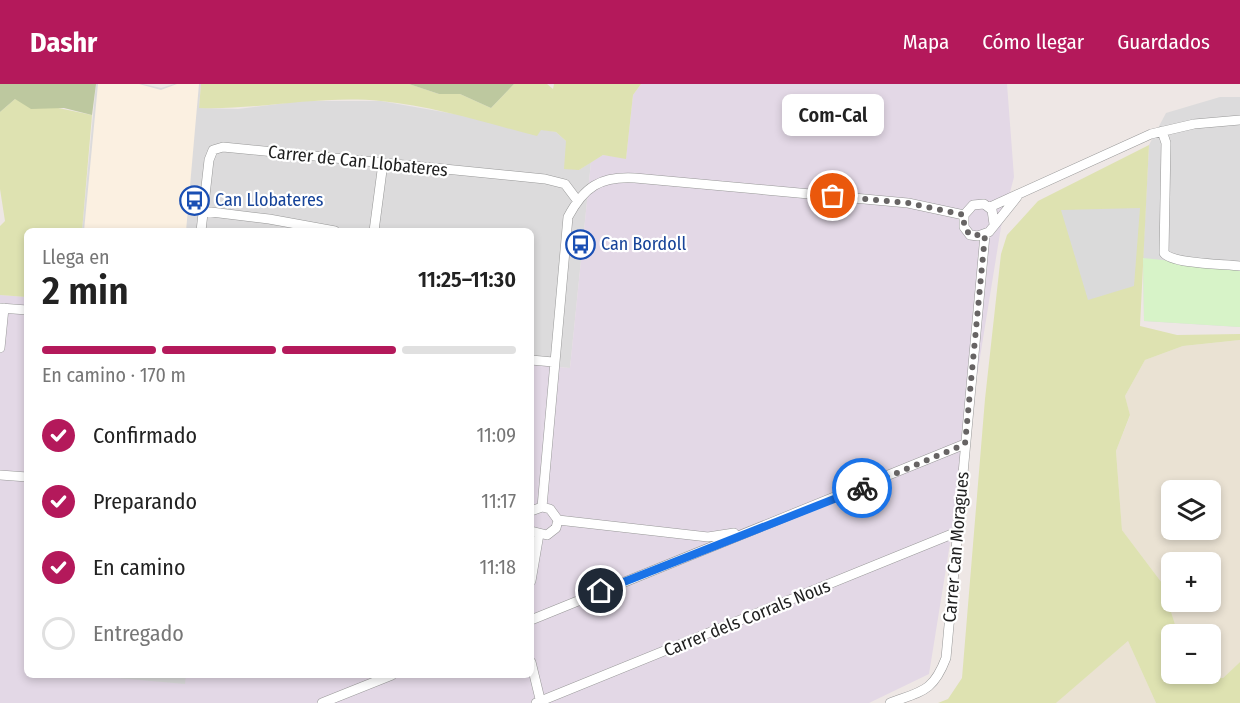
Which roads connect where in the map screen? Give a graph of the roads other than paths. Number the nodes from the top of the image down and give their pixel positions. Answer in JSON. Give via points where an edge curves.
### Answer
{"nodes":[{"id":1,"x":1240,"y":120,"type":"edge"},
{"id":2,"x":1162,"y":131,"type":"junction"},
{"id":3,"x":383,"y":163,"type":"junction"},
{"id":4,"x":1018,"y":195,"type":"junction"},
{"id":5,"x":577,"y":200,"type":"junction"},
{"id":6,"x":990,"y":207,"type":"junction"},
{"id":7,"x":203,"y":211,"type":"junction"},
{"id":8,"x":964,"y":215,"type":"junction"},
{"id":9,"x":994,"y":224,"type":"junction"},
{"id":10,"x":201,"y":228,"type":"edge"},
{"id":11,"x":318,"y":228,"type":"edge"},
{"id":12,"x":374,"y":228,"type":"edge"},
{"id":13,"x":985,"y":235,"type":"junction"},
{"id":14,"x":1240,"y":266,"type":"edge"},
{"id":15,"x":2,"y":308,"type":"edge"},
{"id":16,"x":24,"y":310,"type":"edge"},
{"id":17,"x":0,"y":348,"type":"edge"},
{"id":18,"x":534,"y":360,"type":"edge"},
{"id":19,"x":553,"y":362,"type":"junction"},
{"id":20,"x":965,"y":444,"type":"junction"},
{"id":21,"x":0,"y":475,"type":"edge"},
{"id":22,"x":24,"y":477,"type":"edge"},
{"id":23,"x":542,"y":507,"type":"junction"},
{"id":24,"x":534,"y":510,"type":"edge"},
{"id":25,"x":558,"y":520,"type":"junction"},
{"id":26,"x":748,"y":531,"type":"junction"},
{"id":27,"x":957,"y":531,"type":"junction"},
{"id":28,"x":535,"y":533,"type":"edge"},
{"id":29,"x":534,"y":619,"type":"edge"},
{"id":30,"x":534,"y":677,"type":"edge"},
{"id":31,"x":384,"y":678,"type":"edge"},
{"id":32,"x":539,"y":702,"type":"edge"},
{"id":33,"x":322,"y":703,"type":"edge"},
{"id":34,"x":890,"y":703,"type":"edge"}],
"edges":[{"from":1,"to":2,"type":"street"},
{"from":2,"to":4,"type":"street"},
{"from":2,"to":14,"type":"street","via":[[1166,143],[1164,253],[1167,258],[1178,260]]},
{"from":3,"to":5,"type":"street","name":"Carrer de Can Llobateres","via":[[545,179],[565,184]]},
{"from":3,"to":7,"type":"street","name":"Carrer de Can Llobateres","via":[[223,147],[213,150],[208,160]]},
{"from":3,"to":12,"type":"street"},
{"from":4,"to":6,"type":"street"},
{"from":4,"to":9,"type":"street"},
{"from":5,"to":8,"type":"street","via":[[589,189],[615,177],[908,203]]},
{"from":5,"to":19,"type":"street","via":[[568,217]]},
{"from":6,"to":8,"type":"street","via":[[973,205]]},
{"from":6,"to":9,"type":"street"},
{"from":7,"to":10,"type":"street","name":"Carrer de Can Llobateres"},
{"from":7,"to":11,"type":"street"},
{"from":8,"to":13,"type":"street","via":[[964,227],[970,235]]},
{"from":9,"to":13,"type":"street"},
{"from":13,"to":20,"type":"street","name":"Carrer Can Moragues"},
{"from":15,"to":16,"type":"street"},
{"from":15,"to":17,"type":"street"},
{"from":18,"to":19,"type":"street"},
{"from":19,"to":23,"type":"street"},
{"from":20,"to":26,"type":"street"},
{"from":20,"to":27,"type":"street","name":"Carrer Can Moragues"},
{"from":21,"to":22,"type":"street"},
{"from":23,"to":24,"type":"street"},
{"from":23,"to":25,"type":"street","via":[[550,509]]},
{"from":25,"to":26,"type":"street","via":[[708,537]]},
{"from":25,"to":28,"type":"street","via":[[547,535]]},
{"from":26,"to":29,"type":"street"},
{"from":27,"to":32,"type":"street","name":"Carrer dels Corrals Nous"},
{"from":27,"to":34,"type":"street","name":"Carrer Can Moragues","via":[[946,658],[938,679],[921,692]]},
{"from":30,"to":32,"type":"street"},
{"from":31,"to":33,"type":"street"}]}
